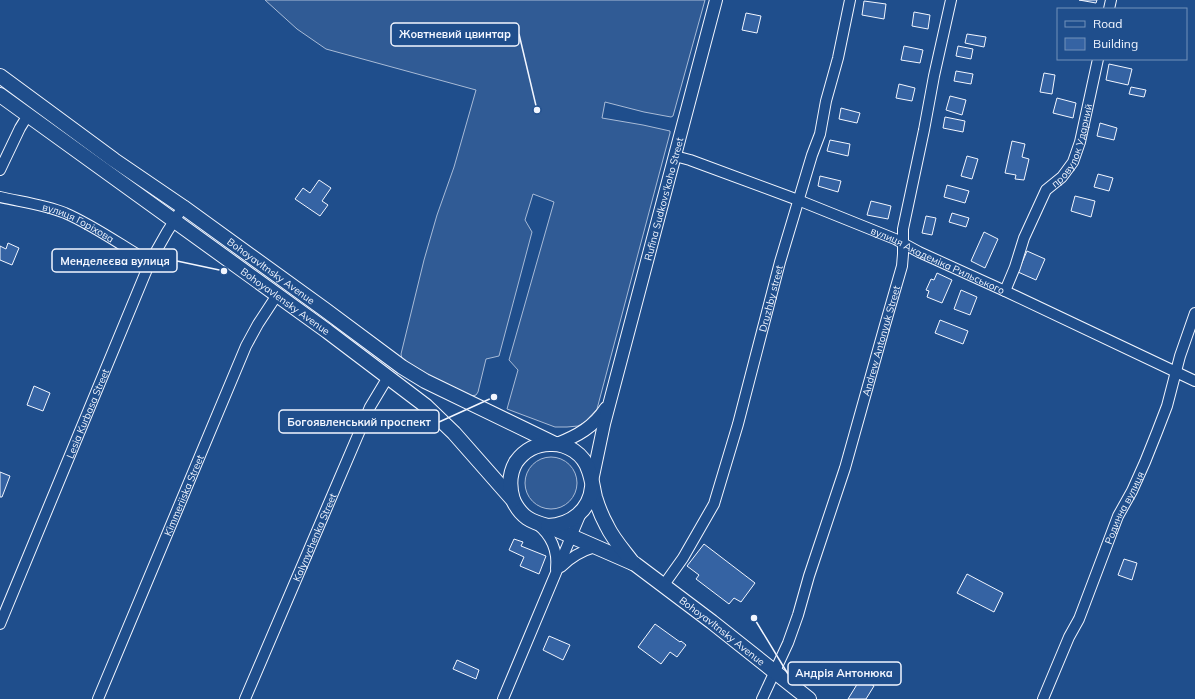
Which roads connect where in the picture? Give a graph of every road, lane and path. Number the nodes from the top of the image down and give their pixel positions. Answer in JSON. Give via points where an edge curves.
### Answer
{"nodes":[{"id":1,"x":716,"y":0,"type":"edge"},
{"id":2,"x":850,"y":0,"type":"edge"},
{"id":3,"x":950,"y":0,"type":"edge"},
{"id":4,"x":1098,"y":60,"type":"edge"},
{"id":5,"x":0,"y":76,"type":"edge"},
{"id":6,"x":0,"y":95,"type":"edge"},
{"id":7,"x":28,"y":115,"type":"junction"},
{"id":8,"x":675,"y":156,"type":"junction"},
{"id":9,"x":0,"y":170,"type":"edge"},
{"id":10,"x":0,"y":197,"type":"edge"},
{"id":11,"x":798,"y":200,"type":"junction"},
{"id":12,"x":183,"y":207,"type":"junction"},
{"id":13,"x":174,"y":220,"type":"junction"},
{"id":14,"x":903,"y":243,"type":"junction"},
{"id":15,"x":150,"y":262,"type":"junction"},
{"id":16,"x":1005,"y":291,"type":"junction"},
{"id":17,"x":277,"y":295,"type":"junction"},
{"id":18,"x":1195,"y":313,"type":"edge"},
{"id":19,"x":1176,"y":372,"type":"junction"},
{"id":20,"x":388,"y":377,"type":"junction"},
{"id":21,"x":1195,"y":381,"type":"edge"},
{"id":22,"x":611,"y":398,"type":"junction"},
{"id":23,"x":556,"y":444,"type":"junction"},
{"id":24,"x":592,"y":484,"type":"junction"},
{"id":25,"x":513,"y":500,"type":"junction"},
{"id":26,"x":582,"y":511,"type":"junction"},
{"id":27,"x":542,"y":524,"type":"junction"},
{"id":28,"x":572,"y":537,"type":"junction"},
{"id":29,"x":595,"y":547,"type":"junction"},
{"id":30,"x":635,"y":564,"type":"junction"},
{"id":31,"x":553,"y":579,"type":"junction"},
{"id":32,"x":663,"y":586,"type":"junction"},
{"id":33,"x":0,"y":624,"type":"edge"},
{"id":34,"x":774,"y":672,"type":"junction"},
{"id":35,"x":98,"y":699,"type":"edge"},
{"id":36,"x":245,"y":699,"type":"edge"},
{"id":37,"x":504,"y":699,"type":"edge"},
{"id":38,"x":762,"y":699,"type":"edge"},
{"id":39,"x":808,"y":699,"type":"edge"},
{"id":40,"x":1043,"y":699,"type":"edge"}],
"edges":[{"from":1,"to":8,"type":"street","name":"Rufina Sudkovs'koho Street"},
{"from":2,"to":11,"type":"street","name":"Druzhby street","via":[[820,134]]},
{"from":3,"to":14,"type":"street","name":"Andrew Antonyuk Street","via":[[903,229]]},
{"from":4,"to":16,"type":"street","name":"провулок Ударний","via":[[1080,142],[1073,162],[1062,177],[1046,190],[1024,238]]},
{"from":5,"to":12,"type":"main road","name":"Bohoyavltnsky Avenue"},
{"from":6,"to":7,"type":"main road","name":"Bohoyavlensky Avenue"},
{"from":7,"to":9,"type":"street"},
{"from":7,"to":13,"type":"main road","name":"Bohoyavlensky Avenue"},
{"from":8,"to":11,"type":"street","name":"вулиця Академіка Рильського"},
{"from":8,"to":22,"type":"street","name":"Rufina Sudkovs'koho Street"},
{"from":10,"to":15,"type":"street","name":"вулиця Горіхова","via":[[65,213]]},
{"from":11,"to":14,"type":"street","name":"вулиця Академіка Рильського"},
{"from":11,"to":32,"type":"street","name":"Druzhby street","via":[[714,504],[683,558]]},
{"from":12,"to":13,"type":"street","name":"Lesia Kurbasa Street"},
{"from":12,"to":23,"type":"main road","name":"Bohoyavltnsky Avenue","via":[[402,367],[425,381]]},
{"from":13,"to":15,"type":"street","name":"Lesia Kurbasa Street"},
{"from":13,"to":17,"type":"main road","name":"Bohoyavlensky Avenue"},
{"from":14,"to":16,"type":"street","name":"вулиця Академіка Рильського"},
{"from":14,"to":34,"type":"street","name":"Andrew Antonyuk Street","via":[[902,266],[845,468],[798,615]]},
{"from":15,"to":33,"type":"street","name":"Lesia Kurbasa Street"},
{"from":16,"to":19,"type":"street","name":"вулиця Академіка Рильського"},
{"from":17,"to":20,"type":"main road","name":"Bohoyavlensky Avenue"},
{"from":17,"to":35,"type":"street","name":"Kimmeriiska Street","via":[[246,346]]},
{"from":18,"to":19,"type":"street","name":"Родинна вулиця"},
{"from":19,"to":21,"type":"street","name":"вулиця Академіка Рильського"},
{"from":19,"to":40,"type":"street","name":"Родинна вулиця","via":[[1167,406],[1146,462],[1118,516],[1079,618]]},
{"from":20,"to":25,"type":"main road","name":"Bohoyavlensky Avenue","via":[[426,406],[454,433]]},
{"from":20,"to":36,"type":"street","name":"Kalynychenka Street","via":[[370,407]]},
{"from":22,"to":23,"type":"street","name":"Rufina Sudkovs'koho Street","via":[[605,410],[591,426],[578,435]]},
{"from":22,"to":24,"type":"street","name":"Rufina Sudkovs'koho Street","via":[[599,443]]},
{"from":23,"to":24,"type":"main road","name":"Bohoyavltnsky Avenue","via":[[574,450],[583,458],[589,469]]},
{"from":23,"to":25,"type":"main road","via":[[532,448],[516,463],[512,470],[510,485]]},
{"from":24,"to":26,"type":"main road","name":"Rufina Sudkovs'koho Street","via":[[589,498]]},
{"from":24,"to":30,"type":"main road","name":"Bohoyavltnsky Avenue","via":[[607,527]]},
{"from":25,"to":27,"type":"main road","name":"Bohoyavltnsky Avenue","via":[[530,520]]},
{"from":26,"to":27,"type":"main road","via":[[559,525]]},
{"from":26,"to":28,"type":"street","name":"Rufina Sudkovs'koho Street"},
{"from":27,"to":28,"type":"main road","name":"Bohoyavltnsky Avenue"},
{"from":27,"to":31,"type":"street","name":"Rufina Sudkovs'koho Street","via":[[555,549]]},
{"from":28,"to":29,"type":"main road","name":"Bohoyavltnsky Avenue"},
{"from":28,"to":31,"type":"street","name":"Rufina Sudkovs'koho Street"},
{"from":29,"to":30,"type":"main road","name":"Bohoyavltnsky Avenue"},
{"from":29,"to":31,"type":"street","name":"Rufina Sudkovs'koho Street","via":[[571,558]]},
{"from":30,"to":32,"type":"main road","name":"Bohoyavltnsky Avenue"},
{"from":31,"to":37,"type":"street","name":"Rufina Sudkovs'koho Street"},
{"from":32,"to":34,"type":"main road","name":"Bohoyavltnsky Avenue"},
{"from":34,"to":38,"type":"street","name":"Andrew Antonyuk Street"},
{"from":34,"to":39,"type":"main road","name":"Bohoyavltnsky Avenue"}]}
